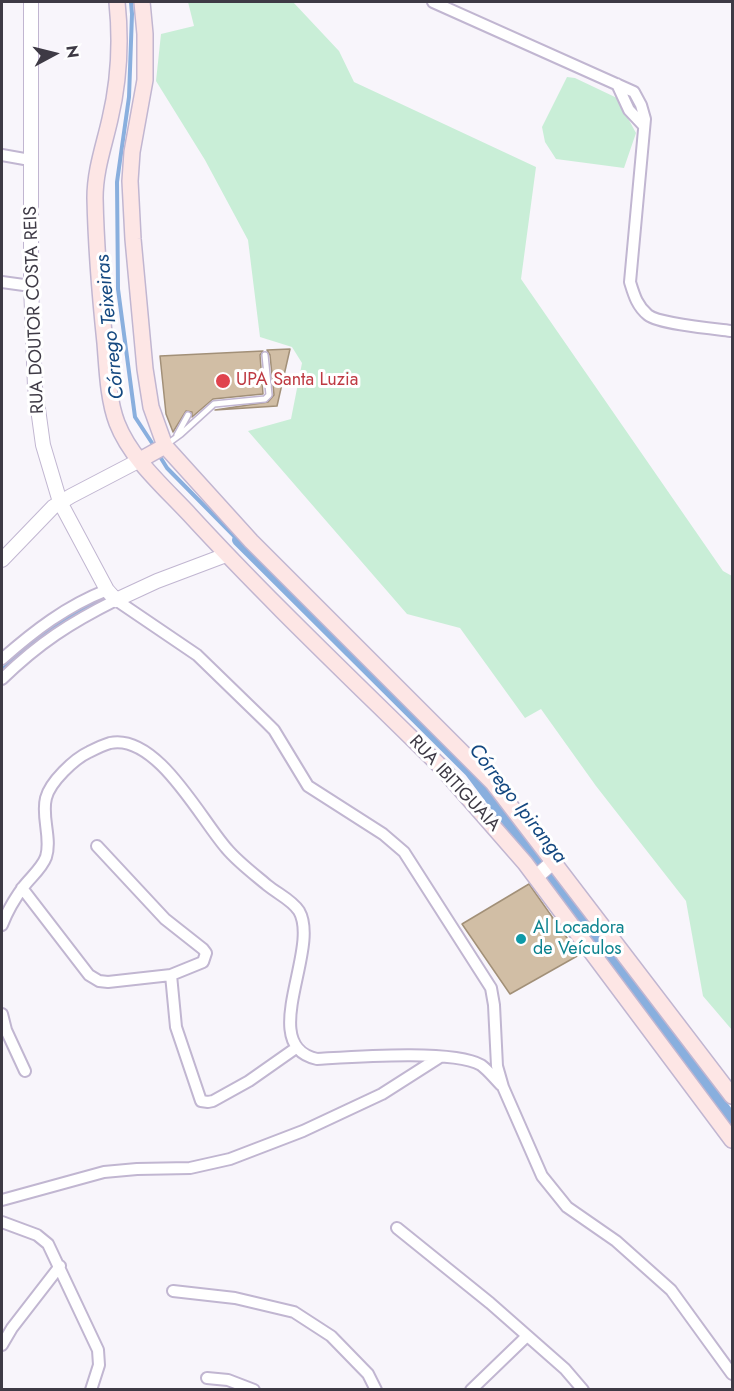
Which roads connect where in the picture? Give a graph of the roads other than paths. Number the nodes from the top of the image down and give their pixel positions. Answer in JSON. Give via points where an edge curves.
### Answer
{"nodes":[{"id":1,"x":31,"y":2,"type":"edge"},
{"id":2,"x":117,"y":2,"type":"edge"},
{"id":3,"x":142,"y":2,"type":"edge"},
{"id":4,"x":433,"y":2,"type":"edge"},
{"id":5,"x":2,"y":155,"type":"edge"},
{"id":6,"x":30,"y":160,"type":"junction"},
{"id":7,"x":2,"y":282,"type":"edge"},
{"id":8,"x":31,"y":286,"type":"junction"},
{"id":9,"x":732,"y":331,"type":"edge"},
{"id":10,"x":265,"y":355,"type":"dead end"},
{"id":11,"x":188,"y":415,"type":"dead end"},
{"id":12,"x":168,"y":443,"type":"junction"},
{"id":13,"x":143,"y":458,"type":"junction"},
{"id":14,"x":60,"y":502,"type":"junction"},
{"id":15,"x":226,"y":555,"type":"junction"},
{"id":16,"x":2,"y":560,"type":"edge"},
{"id":17,"x":111,"y":595,"type":"junction"},
{"id":18,"x":2,"y":659,"type":"edge"},
{"id":19,"x":2,"y":679,"type":"edge"},
{"id":20,"x":97,"y":846,"type":"dead end"},
{"id":21,"x":552,"y":864,"type":"junction"},
{"id":22,"x":537,"y":876,"type":"junction"},
{"id":23,"x":22,"y":888,"type":"junction"},
{"id":24,"x":2,"y":925,"type":"edge"},
{"id":25,"x":171,"y":975,"type":"junction"},
{"id":26,"x":2,"y":1014,"type":"edge"},
{"id":27,"x":296,"y":1048,"type":"junction"},
{"id":28,"x":440,"y":1057,"type":"junction"},
{"id":29,"x":25,"y":1071,"type":"dead end"},
{"id":30,"x":503,"y":1087,"type":"junction"},
{"id":31,"x":732,"y":1096,"type":"edge"},
{"id":32,"x":732,"y":1140,"type":"edge"},
{"id":33,"x":2,"y":1200,"type":"edge"},
{"id":34,"x":2,"y":1222,"type":"edge"},
{"id":35,"x":397,"y":1228,"type":"dead end"},
{"id":36,"x":60,"y":1266,"type":"junction"},
{"id":37,"x":173,"y":1291,"type":"dead end"},
{"id":38,"x":7,"y":1328,"type":"edge"},
{"id":39,"x":527,"y":1336,"type":"junction"},
{"id":40,"x":2,"y":1345,"type":"edge"},
{"id":41,"x":732,"y":1374,"type":"edge"},
{"id":42,"x":207,"y":1378,"type":"dead end"},
{"id":43,"x":92,"y":1389,"type":"edge"},
{"id":44,"x":254,"y":1389,"type":"edge"},
{"id":45,"x":376,"y":1389,"type":"edge"},
{"id":46,"x":471,"y":1389,"type":"edge"},
{"id":47,"x":583,"y":1389,"type":"edge"}],
"edges":[{"from":1,"to":6,"type":"street","name":"RUA DOUTOR COSTA REIS"},
{"from":2,"to":13,"type":"main road","name":"RUA IBITIGUAIA","via":[[115,89],[96,172],[100,295],[116,420]]},
{"from":3,"to":12,"type":"main road","via":[[145,80],[132,152],[133,239],[151,407]]},
{"from":4,"to":9,"type":"street","via":[[634,92],[645,119],[630,282],[636,302],[650,316]]},
{"from":5,"to":6,"type":"street"},
{"from":6,"to":8,"type":"street","name":"RUA DOUTOR COSTA REIS"},
{"from":7,"to":8,"type":"street"},
{"from":8,"to":14,"type":"street","name":"RUA DOUTOR COSTA REIS","via":[[35,387],[43,445]]},
{"from":10,"to":12,"type":"lane","via":[[269,395],[265,399],[214,404]]},
{"from":11,"to":12,"type":"lane"},
{"from":12,"to":13,"type":"main road"},
{"from":12,"to":21,"type":"main road","name":"RUA IBITIGUAIA","via":[[251,542],[493,783]]},
{"from":13,"to":14,"type":"street"},
{"from":13,"to":15,"type":"main road","name":"RUA IBITIGUAIA"},
{"from":14,"to":16,"type":"street"},
{"from":14,"to":17,"type":"street","name":"RUA DOUTOR COSTA REIS"},
{"from":15,"to":17,"type":"street"},
{"from":15,"to":22,"type":"main road","name":"RUA IBITIGUAIA","via":[[442,768]]},
{"from":17,"to":18,"type":"street","via":[[68,607]]},
{"from":17,"to":19,"type":"street","via":[[27,655]]},
{"from":17,"to":30,"type":"street","via":[[197,655],[274,730],[308,786],[404,852],[490,988],[497,1066]]},
{"from":20,"to":25,"type":"street","via":[[165,919],[206,953],[203,962]]},
{"from":21,"to":22,"type":"street"},
{"from":21,"to":31,"type":"main road","name":"RUA IBITIGUAIA"},
{"from":22,"to":32,"type":"main road","name":"RUA IBITIGUAIA"},
{"from":23,"to":24,"type":"street"},
{"from":23,"to":25,"type":"street","via":[[89,975],[99,981]]},
{"from":23,"to":27,"type":"street","via":[[45,858],[46,796],[59,776],[82,755],[111,743],[135,747],[162,764],[227,849],[298,910],[303,921],[303,942],[290,1032]]},
{"from":25,"to":27,"type":"street","via":[[176,1027],[201,1101],[213,1101],[249,1081]]},
{"from":26,"to":29,"type":"street"},
{"from":27,"to":28,"type":"street","via":[[317,1059]]},
{"from":28,"to":30,"type":"street","via":[[482,1066]]},
{"from":28,"to":33,"type":"street","via":[[382,1094],[230,1159],[190,1168],[104,1172]]},
{"from":30,"to":41,"type":"street","via":[[542,1176],[567,1207],[615,1241],[671,1290]]},
{"from":34,"to":36,"type":"street","via":[[37,1235],[48,1244]]},
{"from":35,"to":39,"type":"street"},
{"from":36,"to":38,"type":"street"},
{"from":36,"to":43,"type":"street","via":[[98,1350],[99,1365]]},
{"from":37,"to":45,"type":"street","via":[[235,1298],[294,1312],[331,1336],[368,1374]]},
{"from":38,"to":40,"type":"street"},
{"from":39,"to":46,"type":"street"},
{"from":39,"to":47,"type":"street"},
{"from":42,"to":44,"type":"street"}]}
